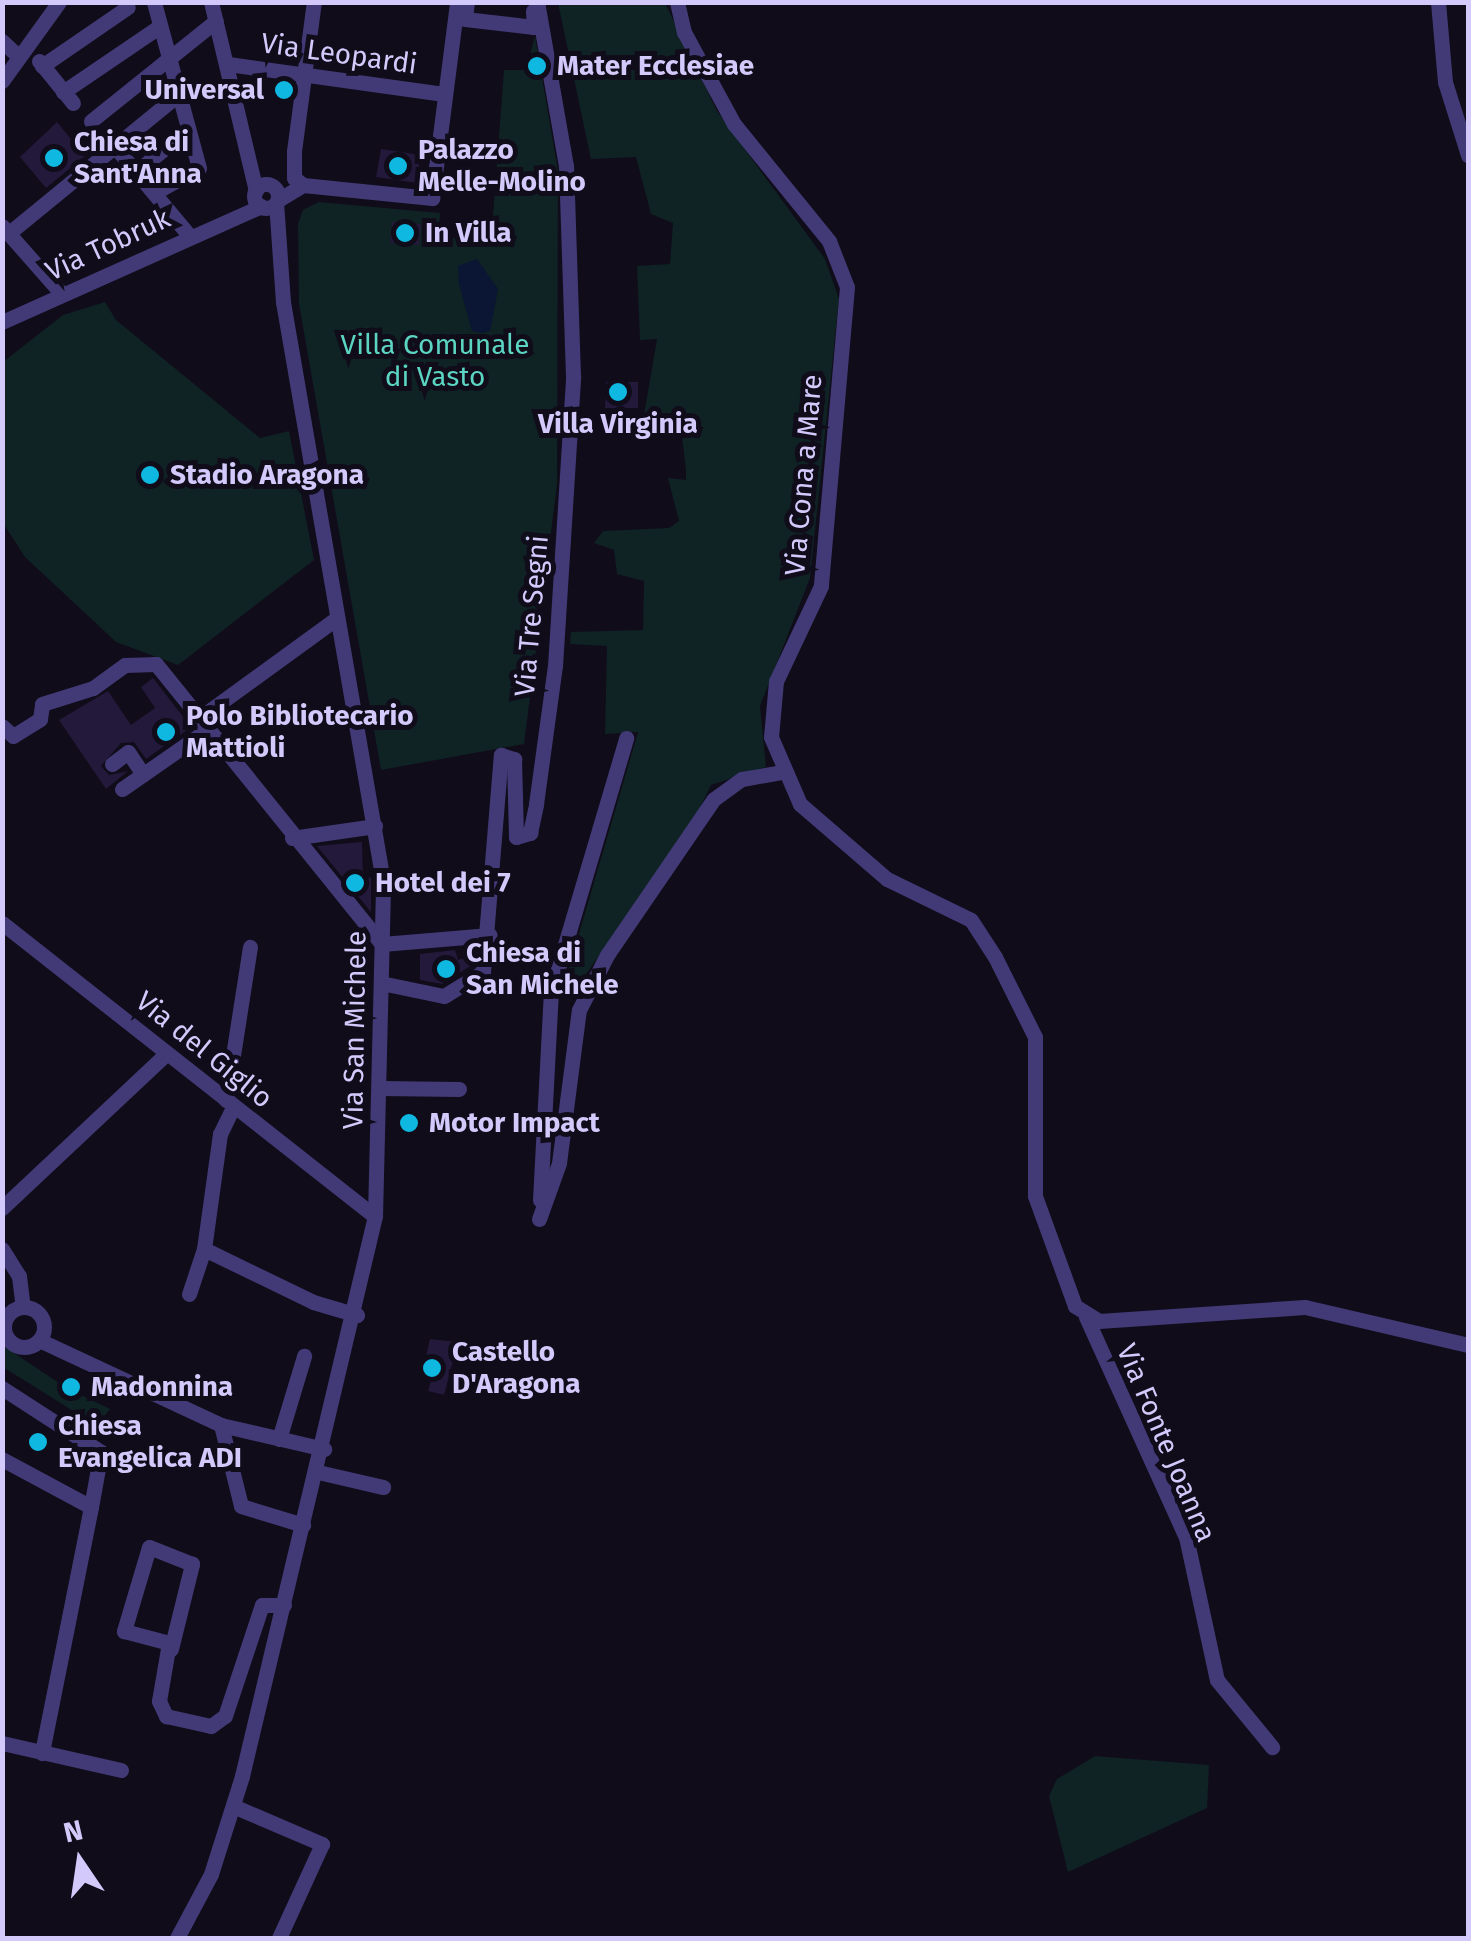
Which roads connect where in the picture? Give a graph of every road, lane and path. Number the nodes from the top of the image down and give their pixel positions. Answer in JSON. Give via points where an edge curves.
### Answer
{"nodes":[{"id":1,"x":58,"y":2,"type":"edge"},
{"id":2,"x":154,"y":2,"type":"edge"},
{"id":3,"x":210,"y":2,"type":"edge"},
{"id":4,"x":314,"y":2,"type":"edge"},
{"id":5,"x":457,"y":2,"type":"edge"},
{"id":6,"x":467,"y":2,"type":"edge"},
{"id":7,"x":535,"y":2,"type":"edge"},
{"id":8,"x":677,"y":2,"type":"edge"},
{"id":9,"x":1438,"y":2,"type":"edge"},
{"id":10,"x":128,"y":8,"type":"dead end"},
{"id":11,"x":216,"y":21,"type":"junction"},
{"id":12,"x":160,"y":26,"type":"junction"},
{"id":13,"x":2,"y":41,"type":"edge"},
{"id":14,"x":23,"y":52,"type":"junction"},
{"id":15,"x":170,"y":58,"type":"junction"},
{"id":16,"x":228,"y":64,"type":"junction"},
{"id":17,"x":42,"y":66,"type":"junction"},
{"id":18,"x":303,"y":74,"type":"junction"},
{"id":19,"x":2,"y":82,"type":"edge"},
{"id":20,"x":179,"y":94,"type":"junction"},
{"id":21,"x":444,"y":94,"type":"junction"},
{"id":22,"x":91,"y":121,"type":"dead end"},
{"id":23,"x":188,"y":129,"type":"junction"},
{"id":24,"x":115,"y":150,"type":"junction"},
{"id":25,"x":1468,"y":155,"type":"edge"},
{"id":26,"x":291,"y":169,"type":"junction"},
{"id":27,"x":136,"y":172,"type":"junction"},
{"id":28,"x":303,"y":185,"type":"junction"},
{"id":29,"x":264,"y":192,"type":"junction"},
{"id":30,"x":154,"y":194,"type":"junction"},
{"id":31,"x":6,"y":229,"type":"edge"},
{"id":32,"x":188,"y":234,"type":"junction"},
{"id":33,"x":62,"y":294,"type":"junction"},
{"id":34,"x":2,"y":322,"type":"edge"},
{"id":35,"x":337,"y":618,"type":"junction"},
{"id":36,"x":202,"y":724,"type":"junction"},
{"id":37,"x":2,"y":726,"type":"edge"},
{"id":38,"x":626,"y":738,"type":"dead end"},
{"id":39,"x":112,"y":764,"type":"dead end"},
{"id":40,"x":782,"y":772,"type":"junction"},
{"id":41,"x":143,"y":774,"type":"junction"},
{"id":42,"x":122,"y":789,"type":"dead end"},
{"id":43,"x":375,"y":826,"type":"junction"},
{"id":44,"x":292,"y":838,"type":"junction"},
{"id":45,"x":2,"y":923,"type":"edge"},
{"id":46,"x":490,"y":935,"type":"junction"},
{"id":47,"x":382,"y":944,"type":"junction"},
{"id":48,"x":250,"y":947,"type":"dead end"},
{"id":49,"x":381,"y":983,"type":"junction"},
{"id":50,"x":168,"y":1052,"type":"junction"},
{"id":51,"x":379,"y":1088,"type":"junction"},
{"id":52,"x":458,"y":1089,"type":"dead end"},
{"id":53,"x":230,"y":1104,"type":"junction"},
{"id":54,"x":2,"y":1208,"type":"edge"},
{"id":55,"x":374,"y":1216,"type":"junction"},
{"id":56,"x":2,"y":1249,"type":"edge"},
{"id":57,"x":204,"y":1249,"type":"junction"},
{"id":58,"x":189,"y":1294,"type":"dead end"},
{"id":59,"x":22,"y":1307,"type":"junction"},
{"id":60,"x":357,"y":1315,"type":"junction"},
{"id":61,"x":1086,"y":1317,"type":"junction"},
{"id":62,"x":3,"y":1325,"type":"edge"},
{"id":63,"x":39,"y":1340,"type":"junction"},
{"id":64,"x":1468,"y":1345,"type":"edge"},
{"id":65,"x":304,"y":1356,"type":"dead end"},
{"id":66,"x":2,"y":1388,"type":"edge"},
{"id":67,"x":221,"y":1425,"type":"junction"},
{"id":68,"x":279,"y":1439,"type":"junction"},
{"id":69,"x":324,"y":1450,"type":"junction"},
{"id":70,"x":2,"y":1460,"type":"edge"},
{"id":71,"x":318,"y":1472,"type":"junction"},
{"id":72,"x":384,"y":1486,"type":"dead end"},
{"id":73,"x":91,"y":1507,"type":"junction"},
{"id":74,"x":304,"y":1525,"type":"junction"},
{"id":75,"x":284,"y":1604,"type":"junction"},
{"id":76,"x":171,"y":1649,"type":"junction"},
{"id":77,"x":2,"y":1743,"type":"edge"},
{"id":78,"x":1272,"y":1746,"type":"dead end"},
{"id":79,"x":42,"y":1753,"type":"junction"},
{"id":80,"x":121,"y":1770,"type":"dead end"},
{"id":81,"x":233,"y":1806,"type":"junction"},
{"id":82,"x":177,"y":1938,"type":"edge"},
{"id":83,"x":280,"y":1938,"type":"edge"}],
"edges":[{"from":1,"to":14,"type":"street"},
{"from":2,"to":12,"type":"street"},
{"from":3,"to":11,"type":"street","name":"Via San Michele"},
{"from":4,"to":18,"type":"street"},
{"from":5,"to":21,"type":"street"},
{"from":6,"to":7,"type":"street","via":[[465,19],[534,27]]},
{"from":7,"to":46,"type":"street","name":"Via Tre Segni","via":[[566,166],[573,376],[556,666],[536,804],[530,833],[516,837],[514,758],[501,756]]},
{"from":8,"to":40,"type":"street","name":"Via Cona a Mare","via":[[684,32],[734,124],[829,241],[847,287],[821,586],[769,707]]},
{"from":9,"to":25,"type":"street","via":[[1445,82]]},
{"from":10,"to":17,"type":"street"},
{"from":11,"to":15,"type":"street"},
{"from":11,"to":16,"type":"street","name":"Via San Michele"},
{"from":12,"to":15,"type":"street"},
{"from":12,"to":17,"type":"street","via":[[68,98]]},
{"from":13,"to":14,"type":"street"},
{"from":14,"to":17,"type":"street"},
{"from":14,"to":19,"type":"street"},
{"from":15,"to":20,"type":"street"},
{"from":15,"to":22,"type":"street"},
{"from":16,"to":18,"type":"street","name":"Via Leopardi"},
{"from":16,"to":29,"type":"street","name":"Via San Michele"},
{"from":18,"to":21,"type":"street","name":"Via Leopardi"},
{"from":18,"to":26,"type":"street"},
{"from":20,"to":23,"type":"street"},
{"from":20,"to":24,"type":"street"},
{"from":21,"to":28,"type":"street","via":[[432,198]]},
{"from":23,"to":27,"type":"street"},
{"from":23,"to":30,"type":"street","via":[[199,168]]},
{"from":24,"to":27,"type":"street"},
{"from":24,"to":31,"type":"street"},
{"from":26,"to":28,"type":"street"},
{"from":26,"to":29,"type":"street"},
{"from":27,"to":30,"type":"street"},
{"from":28,"to":29,"type":"street"},
{"from":29,"to":32,"type":"street","name":"Via Tobruk"},
{"from":29,"to":35,"type":"street","name":"Via San Michele"},
{"from":30,"to":32,"type":"street"},
{"from":31,"to":33,"type":"street"},
{"from":32,"to":33,"type":"street","name":"Via Tobruk"},
{"from":33,"to":34,"type":"street","name":"Via Tobruk"},
{"from":35,"to":36,"type":"street"},
{"from":35,"to":43,"type":"street","name":"Via San Michele"},
{"from":36,"to":37,"type":"street","via":[[156,664],[125,664],[93,688],[42,704],[40,720],[13,736]]},
{"from":36,"to":41,"type":"street"},
{"from":36,"to":44,"type":"street"},
{"from":38,"to":40,"type":"street","via":[[550,992],[539,1219],[559,1164],[579,1010],[607,956],[714,799],[742,780]]},
{"from":39,"to":41,"type":"street","via":[[128,752]]},
{"from":40,"to":61,"type":"street","name":"Via Cona a Mare","via":[[800,804],[835,839],[887,879],[971,920],[996,956],[1035,1037],[1030,1156],[1040,1218]]},
{"from":41,"to":42,"type":"street"},
{"from":43,"to":44,"type":"street"},
{"from":43,"to":47,"type":"street","name":"Via San Michele"},
{"from":44,"to":47,"type":"street"},
{"from":45,"to":50,"type":"street","name":"Via del Giglio"},
{"from":46,"to":47,"type":"street"},
{"from":46,"to":49,"type":"street","via":[[483,972],[472,984],[434,996],[426,986]]},
{"from":47,"to":49,"type":"street","name":"Via San Michele"},
{"from":48,"to":53,"type":"street"},
{"from":49,"to":51,"type":"street","name":"Via San Michele"},
{"from":50,"to":53,"type":"street","name":"Via del Giglio"},
{"from":50,"to":54,"type":"street"},
{"from":51,"to":52,"type":"street"},
{"from":51,"to":55,"type":"street","name":"Via San Michele"},
{"from":53,"to":55,"type":"street","name":"Via del Giglio"},
{"from":53,"to":57,"type":"street"},
{"from":55,"to":60,"type":"street","name":"Via San Michele"},
{"from":56,"to":59,"type":"street","via":[[19,1276]]},
{"from":57,"to":58,"type":"street"},
{"from":57,"to":60,"type":"street","via":[[313,1302]]},
{"from":59,"to":62,"type":"street"},
{"from":59,"to":63,"type":"street","via":[[42,1321]]},
{"from":60,"to":69,"type":"street","name":"Via San Michele"},
{"from":61,"to":64,"type":"street","via":[[1304,1307]]},
{"from":61,"to":78,"type":"street","name":"Via Fonte Joanna","via":[[1186,1537],[1216,1680]]},
{"from":62,"to":63,"type":"street","via":[[16,1345]]},
{"from":63,"to":67,"type":"street"},
{"from":65,"to":68,"type":"street"},
{"from":66,"to":73,"type":"street","via":[[101,1452]]},
{"from":67,"to":68,"type":"street"},
{"from":67,"to":74,"type":"street","via":[[241,1506]]},
{"from":68,"to":69,"type":"street"},
{"from":69,"to":71,"type":"street","name":"Via San Michele"},
{"from":70,"to":73,"type":"street"},
{"from":71,"to":72,"type":"street"},
{"from":71,"to":74,"type":"street","name":"Via San Michele"},
{"from":73,"to":79,"type":"street"},
{"from":74,"to":75,"type":"street","name":"Via San Michele"},
{"from":75,"to":76,"type":"street","via":[[262,1605],[230,1710],[210,1726],[162,1710]]},
{"from":75,"to":81,"type":"street","name":"Via San Michele"},
{"from":76,"to":76,"type":"street","via":[[165,1639],[124,1631],[149,1547],[192,1564]]},
{"from":77,"to":79,"type":"street"},
{"from":79,"to":80,"type":"street"},
{"from":81,"to":82,"type":"street","name":"Via San Michele","via":[[211,1874]]},
{"from":81,"to":83,"type":"street","via":[[322,1844]]}]}
